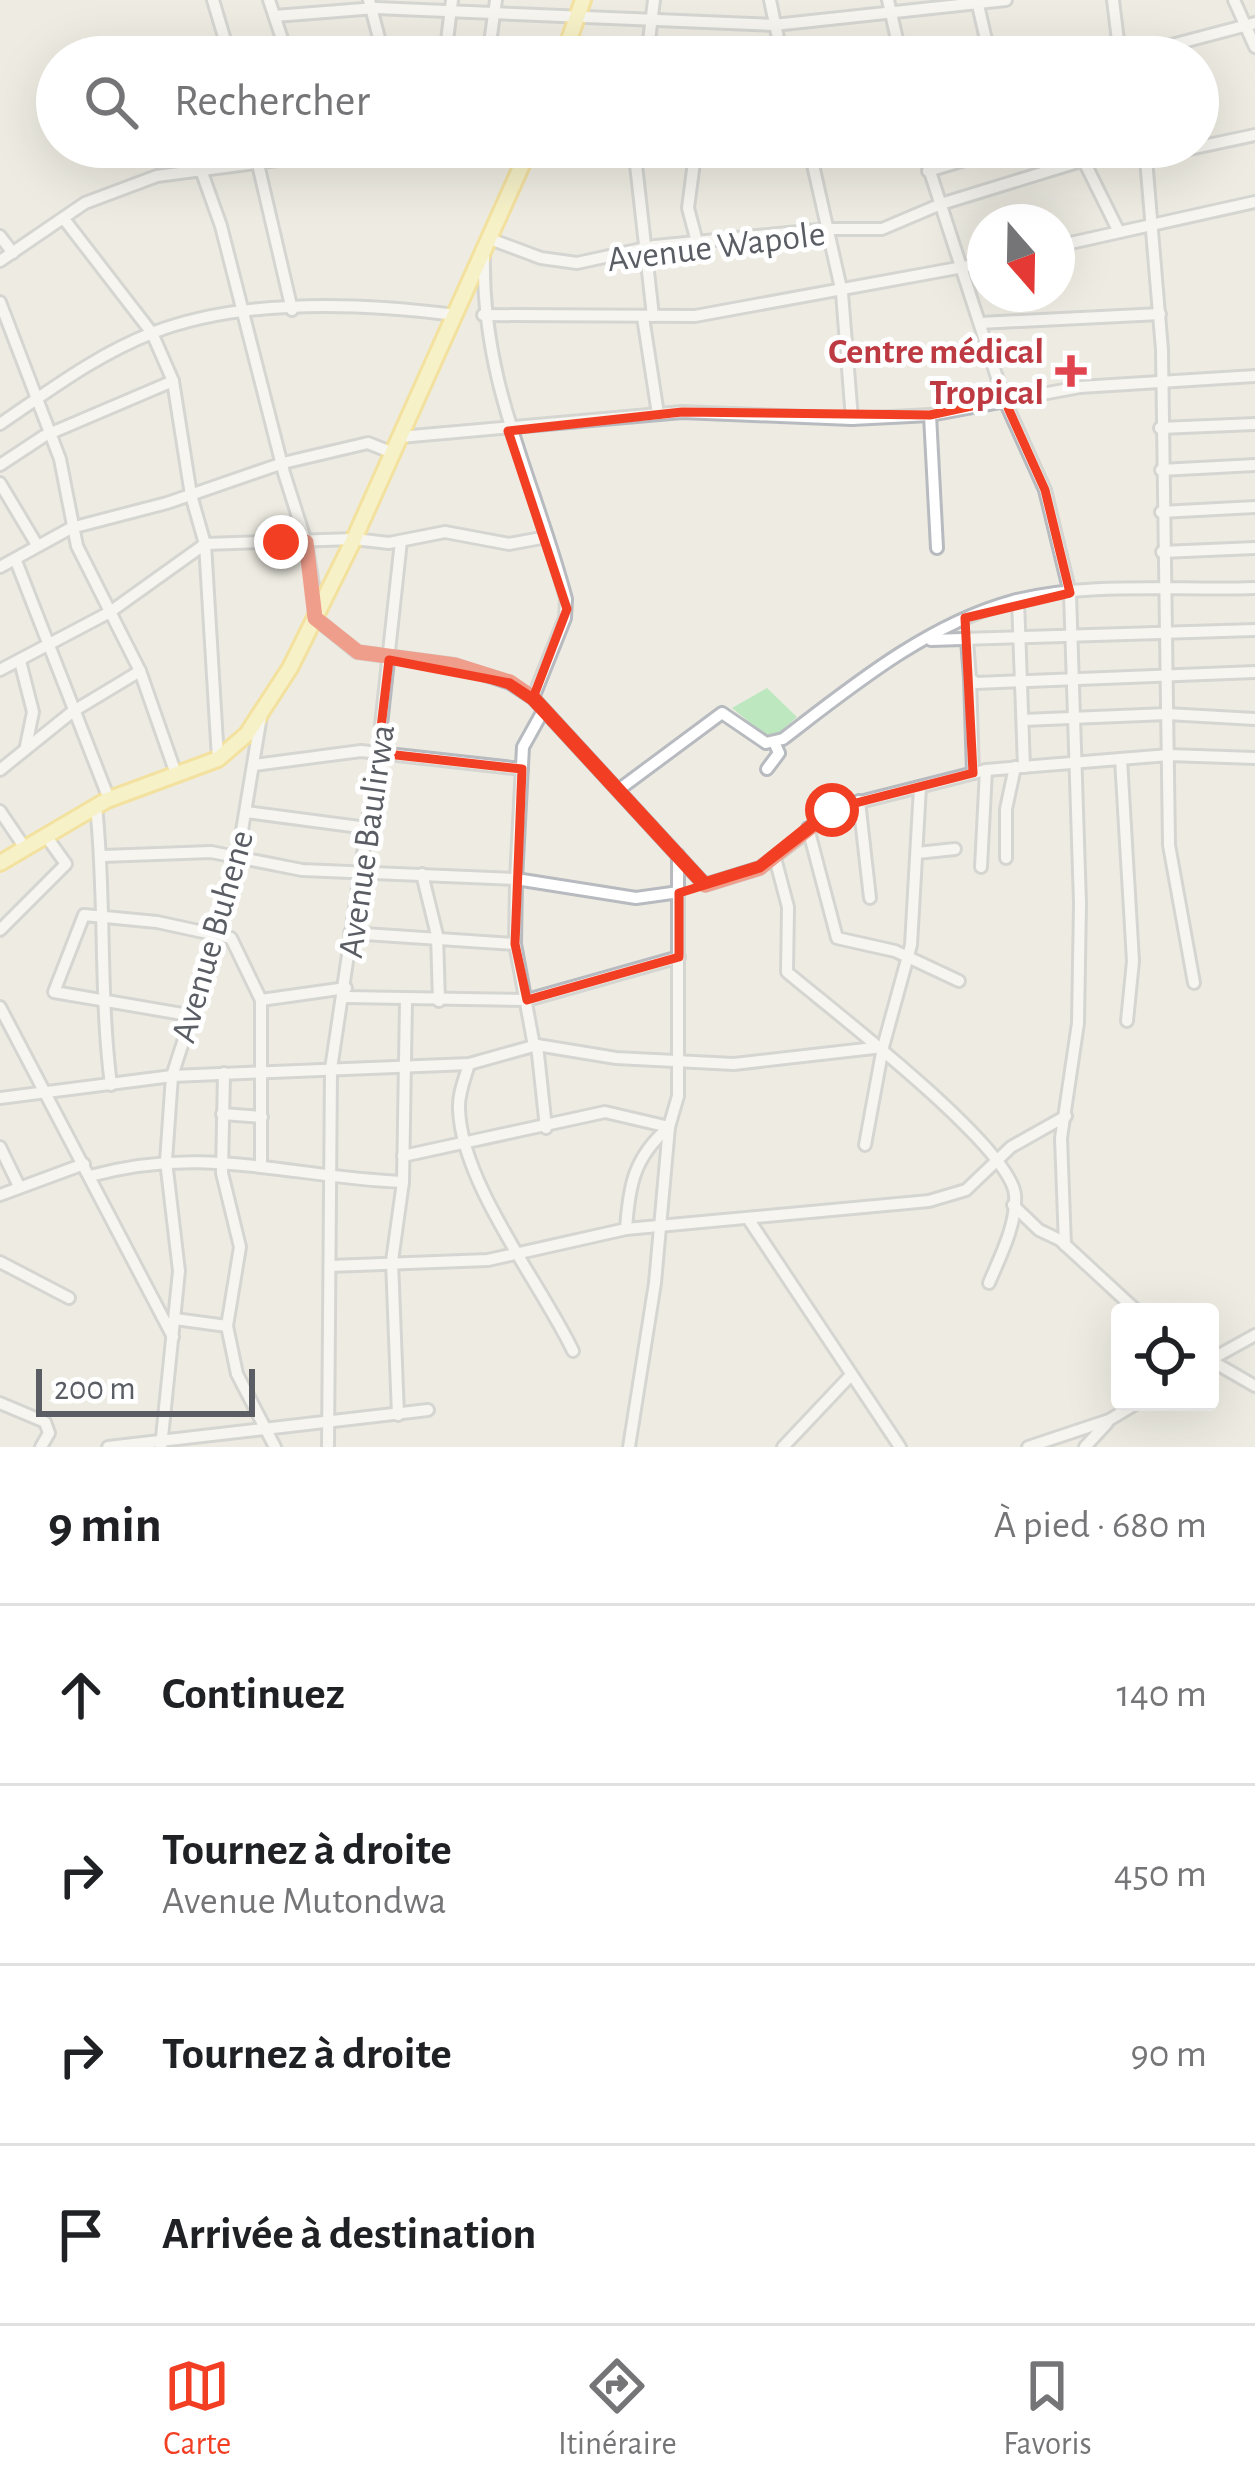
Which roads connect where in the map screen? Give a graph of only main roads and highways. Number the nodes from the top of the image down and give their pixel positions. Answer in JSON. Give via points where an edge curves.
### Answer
{"nodes":[{"id":1,"x":583,"y":0,"type":"edge"},
{"id":2,"x":571,"y":36,"type":"edge"},
{"id":3,"x":521,"y":168,"type":"edge"},
{"id":4,"x":0,"y":862,"type":"edge"}],
"edges":[{"from":1,"to":2,"type":"main road"},
{"from":3,"to":4,"type":"main road","via":[[354,539],[262,713],[218,759],[102,802]]}]}
